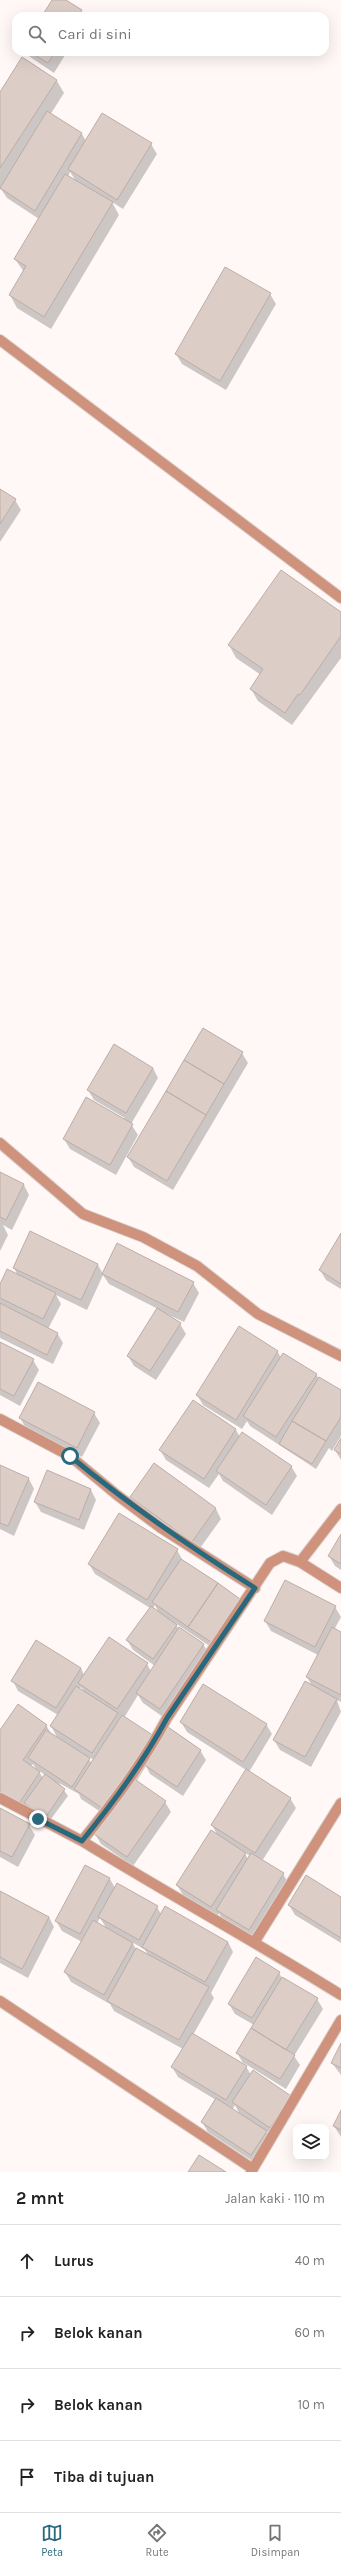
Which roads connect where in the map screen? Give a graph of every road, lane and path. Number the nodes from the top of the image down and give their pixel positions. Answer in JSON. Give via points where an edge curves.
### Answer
{"nodes":[{"id":1,"x":0,"y":340,"type":"edge"},
{"id":2,"x":341,"y":598,"type":"edge"},
{"id":3,"x":0,"y":1143,"type":"edge"},
{"id":4,"x":341,"y":1356,"type":"edge"},
{"id":5,"x":0,"y":1419,"type":"edge"},
{"id":6,"x":341,"y":1509,"type":"edge"},
{"id":7,"x":300,"y":1562,"type":"junction"},
{"id":8,"x":255,"y":1588,"type":"junction"},
{"id":9,"x":341,"y":1588,"type":"edge"},
{"id":10,"x":0,"y":1798,"type":"edge"},
{"id":11,"x":341,"y":1803,"type":"edge"},
{"id":12,"x":82,"y":1841,"type":"junction"},
{"id":13,"x":255,"y":1941,"type":"junction"},
{"id":14,"x":341,"y":1995,"type":"edge"},
{"id":15,"x":0,"y":2002,"type":"edge"},
{"id":16,"x":341,"y":2020,"type":"edge"},
{"id":17,"x":252,"y":2170,"type":"edge"}],
"edges":[{"from":1,"to":2,"type":"street"},
{"from":3,"to":4,"type":"street","via":[[83,1214],[143,1237],[197,1266],[258,1314]]},
{"from":5,"to":8,"type":"street","via":[[70,1456],[161,1528]]},
{"from":6,"to":7,"type":"street"},
{"from":7,"to":8,"type":"street","via":[[283,1556],[270,1563]]},
{"from":7,"to":9,"type":"street"},
{"from":8,"to":12,"type":"street","via":[[167,1718],[156,1740]]},
{"from":10,"to":12,"type":"street"},
{"from":11,"to":13,"type":"street"},
{"from":12,"to":13,"type":"street","via":[[171,1896]]},
{"from":13,"to":14,"type":"street"},
{"from":15,"to":17,"type":"street"},
{"from":16,"to":17,"type":"street"}]}
